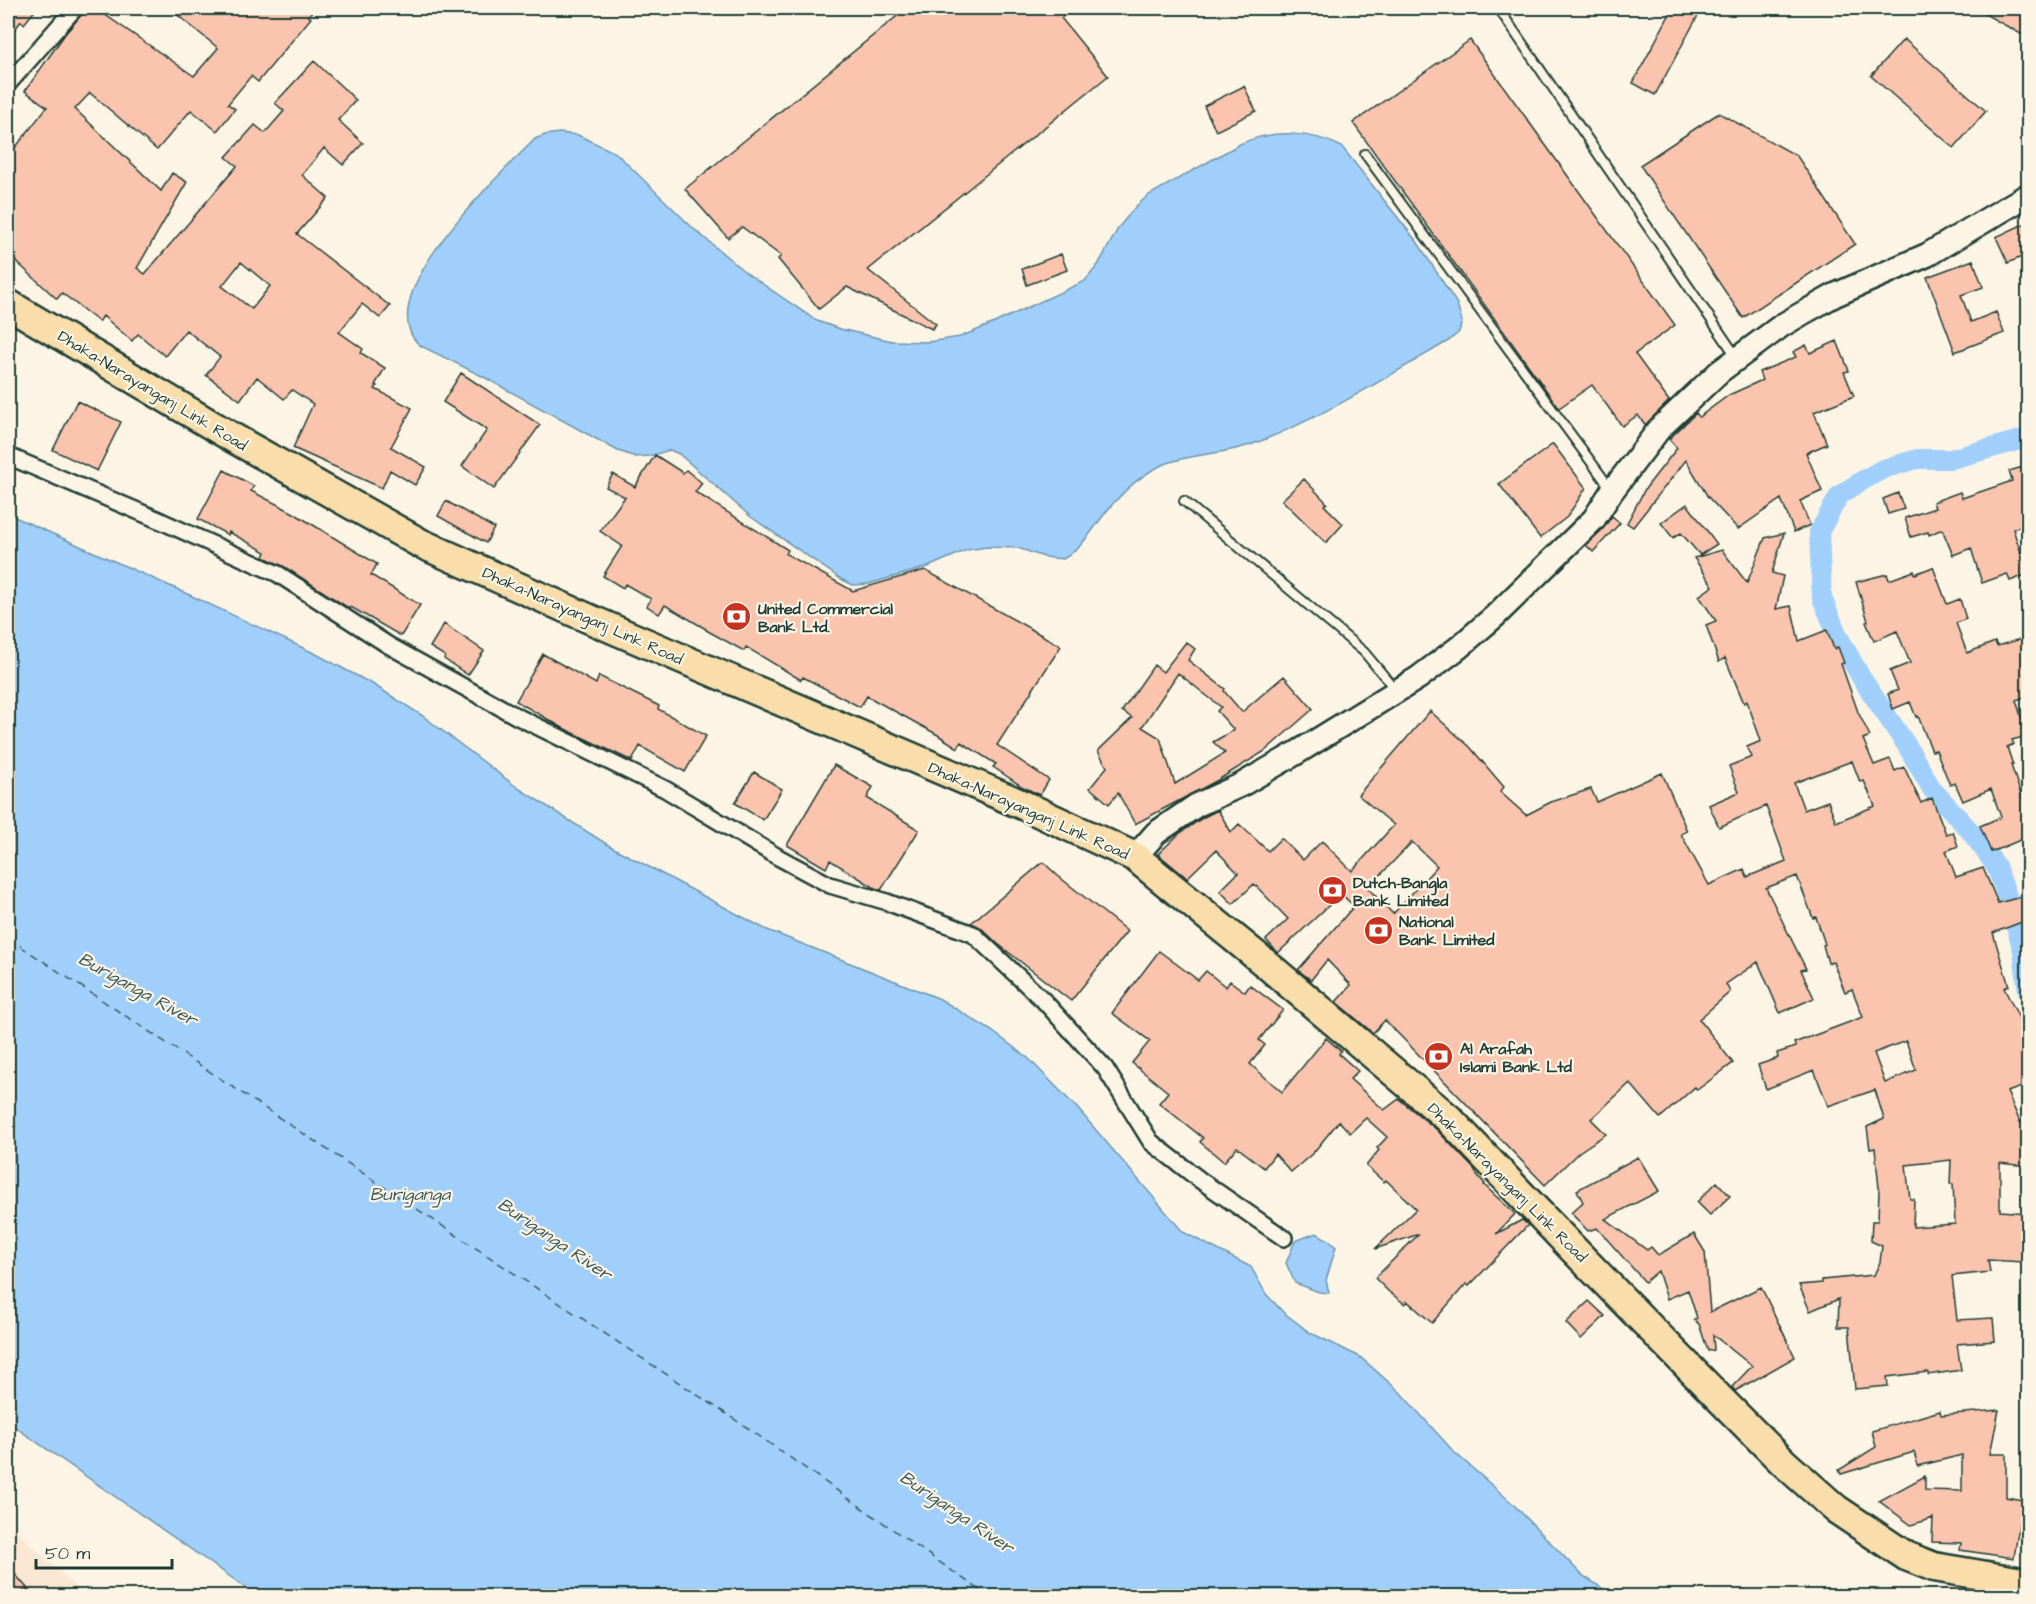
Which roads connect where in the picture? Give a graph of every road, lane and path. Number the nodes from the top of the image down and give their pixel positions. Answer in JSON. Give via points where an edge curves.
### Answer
{"nodes":[{"id":1,"x":75,"y":8,"type":"edge"},
{"id":2,"x":1503,"y":15,"type":"dead end"},
{"id":3,"x":8,"y":84,"type":"edge"},
{"id":4,"x":1365,"y":154,"type":"dead end"},
{"id":5,"x":2028,"y":195,"type":"edge"},
{"id":6,"x":8,"y":304,"type":"edge"},
{"id":7,"x":1737,"y":358,"type":"junction"},
{"id":8,"x":8,"y":456,"type":"edge"},
{"id":9,"x":1612,"y":491,"type":"junction"},
{"id":10,"x":1184,"y":501,"type":"dead end"},
{"id":11,"x":1396,"y":691,"type":"junction"},
{"id":12,"x":1136,"y":857,"type":"junction"},
{"id":13,"x":1284,"y":1238,"type":"dead end"},
{"id":14,"x":2028,"y":1583,"type":"edge"}],
"edges":[{"from":1,"to":3,"type":"street"},
{"from":2,"to":7,"type":"lane"},
{"from":4,"to":9,"type":"lane"},
{"from":5,"to":7,"type":"street","via":[[1927,255],[1835,295],[1781,326]]},
{"from":6,"to":12,"type":"highway","name":"Dhaka-Narayanganj Link Road","via":[[420,543]]},
{"from":7,"to":9,"type":"street","via":[[1660,428]]},
{"from":8,"to":13,"type":"street","via":[[278,574],[388,645],[516,716],[664,789],[830,885],[973,934],[1044,1001],[1105,1068],[1151,1142]]},
{"from":9,"to":11,"type":"street","via":[[1594,519],[1495,616],[1458,648]]},
{"from":10,"to":11,"type":"lane","via":[[1364,652]]},
{"from":11,"to":12,"type":"street","via":[[1241,786],[1197,805],[1156,833]]},
{"from":12,"to":14,"type":"highway","name":"Dhaka-Narayanganj Link Road","via":[[1448,1118],[1783,1462],[1836,1509],[1906,1556],[1934,1567]]}]}
